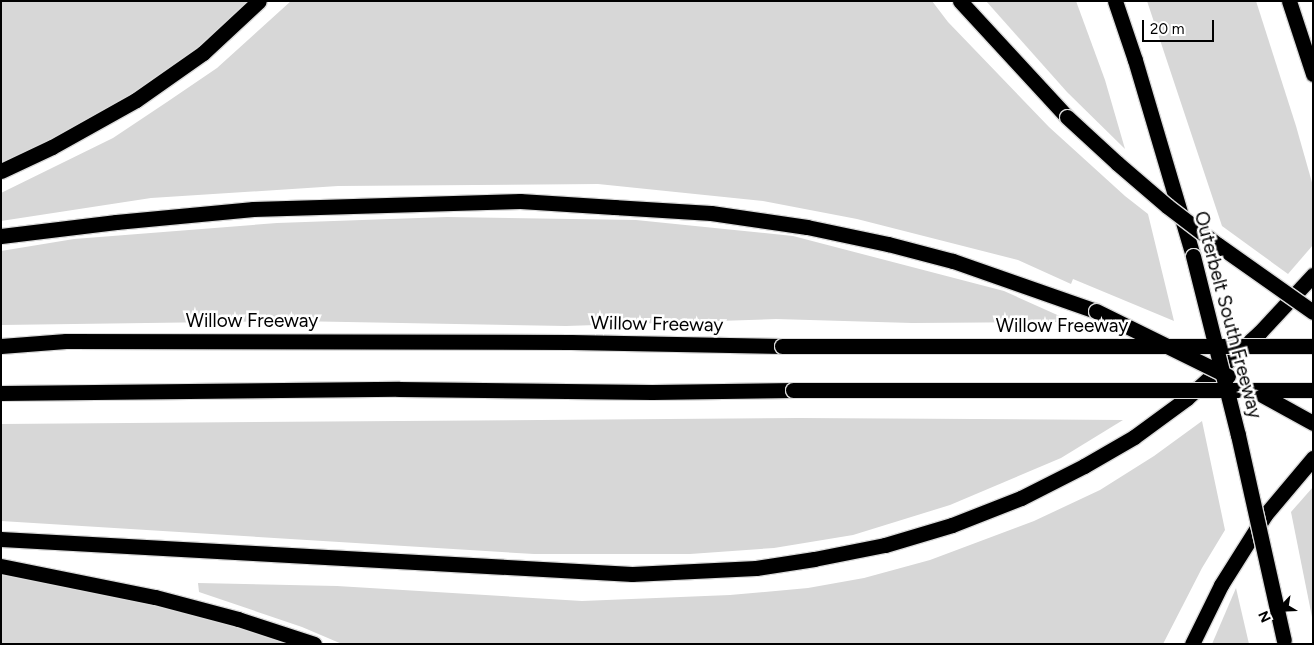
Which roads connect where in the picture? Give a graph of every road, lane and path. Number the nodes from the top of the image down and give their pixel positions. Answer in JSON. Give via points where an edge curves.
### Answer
{"nodes":[{"id":1,"x":259,"y":1,"type":"edge"},
{"id":2,"x":960,"y":1,"type":"edge"},
{"id":3,"x":1115,"y":1,"type":"edge"},
{"id":4,"x":1289,"y":1,"type":"edge"},
{"id":5,"x":1313,"y":74,"type":"edge"},
{"id":6,"x":1,"y":171,"type":"edge"},
{"id":7,"x":1,"y":236,"type":"edge"},
{"id":8,"x":1313,"y":275,"type":"edge"},
{"id":9,"x":1313,"y":312,"type":"edge"},
{"id":10,"x":1,"y":346,"type":"edge"},
{"id":11,"x":1313,"y":346,"type":"edge"},
{"id":12,"x":1313,"y":390,"type":"edge"},
{"id":13,"x":1,"y":393,"type":"edge"},
{"id":14,"x":1313,"y":423,"type":"edge"},
{"id":15,"x":1313,"y":458,"type":"edge"},
{"id":16,"x":1,"y":539,"type":"edge"},
{"id":17,"x":1,"y":566,"type":"edge"},
{"id":18,"x":1284,"y":642,"type":"edge"},
{"id":19,"x":314,"y":644,"type":"edge"},
{"id":20,"x":1192,"y":644,"type":"edge"}],
"edges":[{"from":1,"to":6,"type":"highway","via":[[203,53],[136,100],[52,148]]},
{"from":2,"to":9,"type":"highway","bridge":true,"via":[[1067,117],[1116,163],[1218,245]]},
{"from":3,"to":18,"type":"highway","name":"Outerbelt South Freeway","bridge":true,"via":[[1193,256],[1238,435]]},
{"from":4,"to":5,"type":"highway"},
{"from":7,"to":14,"type":"highway","bridge":true,"via":[[253,209],[520,201],[711,213],[806,227],[953,261],[1096,311],[1199,360]]},
{"from":8,"to":16,"type":"highway","via":[[1253,338],[1187,398],[1134,437],[1021,498],[952,525],[885,545],[823,558],[756,568],[632,574]]},
{"from":10,"to":11,"type":"highway","name":"Willow Freeway","bridge":true,"via":[[66,341]]},
{"from":12,"to":13,"type":"highway","bridge":true,"via":[[652,392],[399,389]]},
{"from":15,"to":20,"type":"highway","via":[[1265,515],[1221,585]]},
{"from":17,"to":19,"type":"highway","via":[[155,597]]}]}
